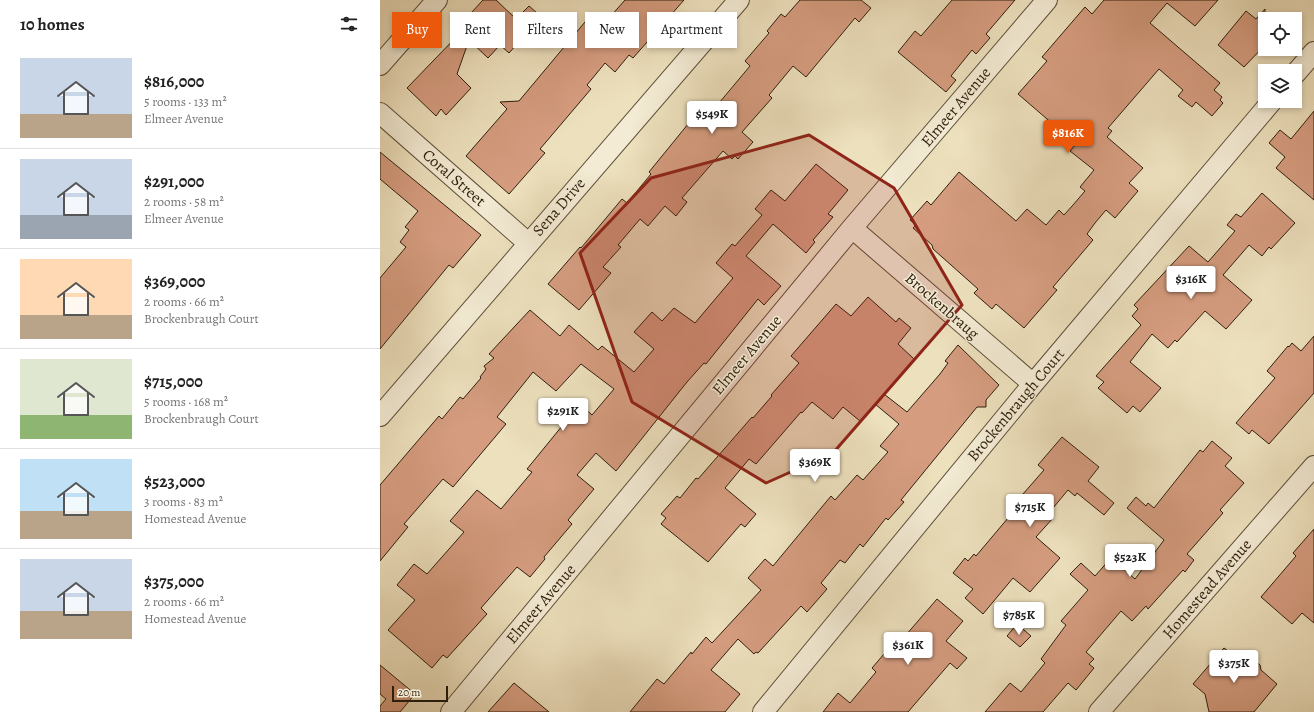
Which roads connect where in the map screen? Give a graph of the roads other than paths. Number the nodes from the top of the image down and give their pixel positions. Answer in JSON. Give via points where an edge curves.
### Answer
{"nodes":[{"id":1,"x":437,"y":0,"type":"edge"},
{"id":2,"x":740,"y":0,"type":"edge"},
{"id":3,"x":1047,"y":0,"type":"edge"},
{"id":4,"x":1314,"y":52,"type":"edge"},
{"id":5,"x":380,"y":65,"type":"edge"},
{"id":6,"x":1302,"y":66,"type":"edge"},
{"id":7,"x":1266,"y":108,"type":"edge"},
{"id":8,"x":380,"y":113,"type":"edge"},
{"id":9,"x":852,"y":228,"type":"junction"},
{"id":10,"x":528,"y":243,"type":"junction"},
{"id":11,"x":1033,"y":384,"type":"junction"},
{"id":12,"x":380,"y":416,"type":"edge"},
{"id":13,"x":1314,"y":466,"type":"edge"},
{"id":14,"x":451,"y":712,"type":"edge"},
{"id":15,"x":763,"y":712,"type":"edge"},
{"id":16,"x":1098,"y":712,"type":"edge"}],
"edges":[{"from":1,"to":5,"type":"street"},
{"from":2,"to":10,"type":"street","name":"Sena Drive"},
{"from":3,"to":9,"type":"street","name":"Elmeer Avenue"},
{"from":4,"to":6,"type":"street"},
{"from":7,"to":11,"type":"street","name":"Brockenbraugh Court"},
{"from":8,"to":10,"type":"street","name":"Coral Street"},
{"from":9,"to":11,"type":"street","name":"Brockenbraug"},
{"from":9,"to":14,"type":"street","name":"Elmeer Avenue"},
{"from":10,"to":12,"type":"street","name":"Sena Drive"},
{"from":11,"to":15,"type":"street","name":"Brockenbraugh Court"},
{"from":13,"to":16,"type":"street","name":"Homestead Avenue"}]}
